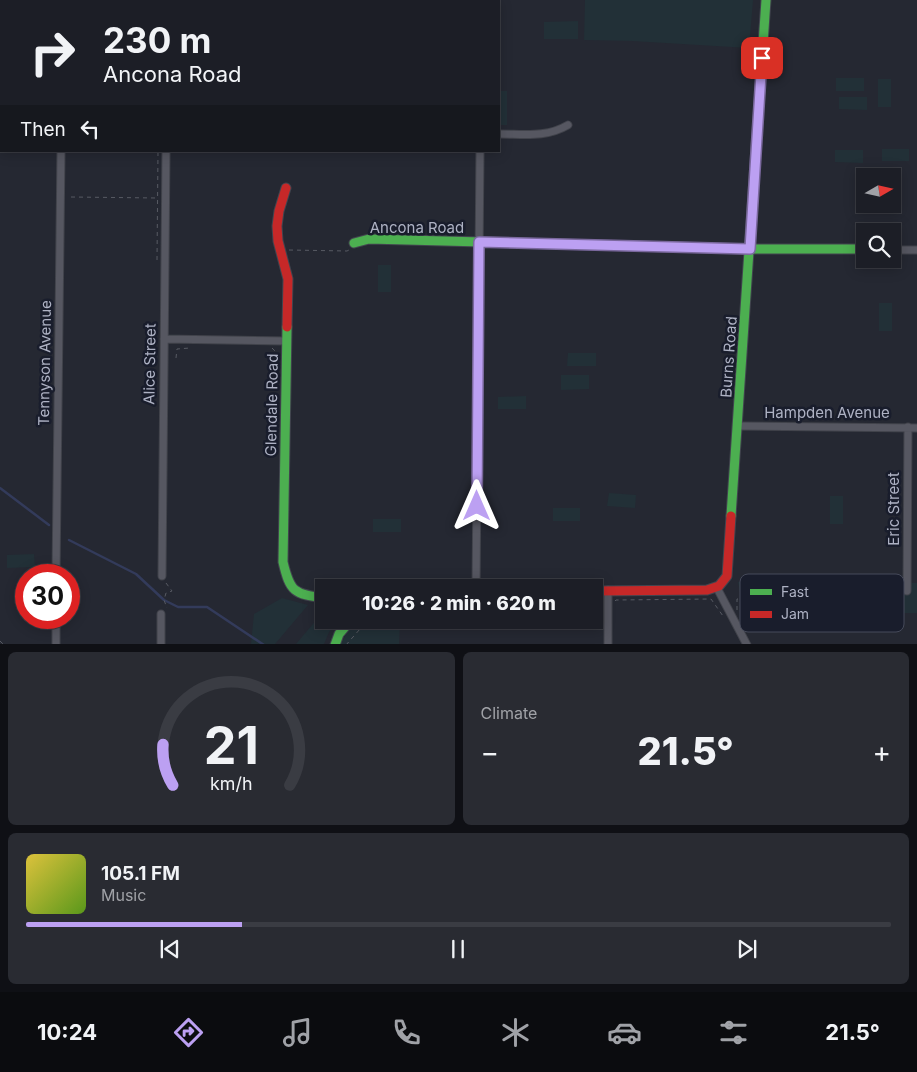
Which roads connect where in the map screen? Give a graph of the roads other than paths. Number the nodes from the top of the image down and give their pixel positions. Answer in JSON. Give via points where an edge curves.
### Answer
{"nodes":[{"id":1,"x":766,"y":0,"type":"edge"},
{"id":2,"x":568,"y":125,"type":"dead end"},
{"id":3,"x":500,"y":134,"type":"edge"},
{"id":4,"x":61,"y":152,"type":"edge"},
{"id":5,"x":166,"y":152,"type":"edge"},
{"id":6,"x":480,"y":152,"type":"edge"},
{"id":7,"x":286,"y":188,"type":"dead end"},
{"id":8,"x":479,"y":242,"type":"junction"},
{"id":9,"x":354,"y":243,"type":"road end"},
{"id":10,"x":750,"y":249,"type":"junction"},
{"id":11,"x":856,"y":250,"type":"edge"},
{"id":12,"x":901,"y":250,"type":"edge"},
{"id":13,"x":917,"y":250,"type":"edge"},
{"id":14,"x":164,"y":339,"type":"junction"},
{"id":15,"x":287,"y":341,"type":"junction"},
{"id":16,"x":738,"y":426,"type":"junction"},
{"id":17,"x":908,"y":428,"type":"junction"},
{"id":18,"x":917,"y":428,"type":"edge"},
{"id":19,"x":56,"y":564,"type":"edge"},
{"id":20,"x":162,"y":576,"type":"road end"},
{"id":21,"x":476,"y":579,"type":"edge"},
{"id":22,"x":717,"y":588,"type":"junction"},
{"id":23,"x":603,"y":590,"type":"edge"},
{"id":24,"x":608,"y":590,"type":"junction"},
{"id":25,"x":907,"y":594,"type":"road end"},
{"id":26,"x":315,"y":597,"type":"edge"},
{"id":27,"x":161,"y":614,"type":"road end"},
{"id":28,"x":56,"y":629,"type":"edge"},
{"id":29,"x":344,"y":629,"type":"edge"},
{"id":30,"x":740,"y":631,"type":"edge"},
{"id":31,"x":741,"y":632,"type":"edge"},
{"id":32,"x":56,"y":644,"type":"edge"},
{"id":33,"x":161,"y":644,"type":"edge"},
{"id":34,"x":335,"y":644,"type":"edge"},
{"id":35,"x":608,"y":644,"type":"edge"},
{"id":36,"x":747,"y":644,"type":"edge"}],
"edges":[{"from":1,"to":10,"type":"street","name":"Burns Road"},
{"from":2,"to":3,"type":"street","via":[[548,134]]},
{"from":4,"to":19,"type":"street","name":"Tennyson Avenue"},
{"from":5,"to":14,"type":"street","name":"Alice Street"},
{"from":6,"to":8,"type":"street"},
{"from":7,"to":15,"type":"street","name":"Glendale Road","via":[[276,217],[276,235],[288,274]]},
{"from":8,"to":9,"type":"street","name":"Ancona Road","via":[[370,239]]},
{"from":8,"to":10,"type":"street","name":"Ancona Road"},
{"from":8,"to":21,"type":"street"},
{"from":10,"to":11,"type":"street","name":"Ancona Road"},
{"from":10,"to":16,"type":"street","name":"Burns Road"},
{"from":12,"to":13,"type":"street"},
{"from":14,"to":15,"type":"street"},
{"from":14,"to":20,"type":"street","name":"Alice Street"},
{"from":15,"to":26,"type":"street","name":"Glendale Road","via":[[283,562],[292,589],[304,596]]},
{"from":16,"to":17,"type":"street","name":"Hampden Avenue"},
{"from":16,"to":22,"type":"street","name":"Burns Road","via":[[728,576]]},
{"from":17,"to":18,"type":"street","name":"Hampden Avenue"},
{"from":17,"to":25,"type":"street","name":"Eric Street"},
{"from":22,"to":24,"type":"street"},
{"from":22,"to":30,"type":"street"},
{"from":23,"to":24,"type":"street"},
{"from":24,"to":35,"type":"street"},
{"from":27,"to":33,"type":"street"},
{"from":28,"to":32,"type":"street"},
{"from":29,"to":34,"type":"street"},
{"from":31,"to":36,"type":"street"}]}
